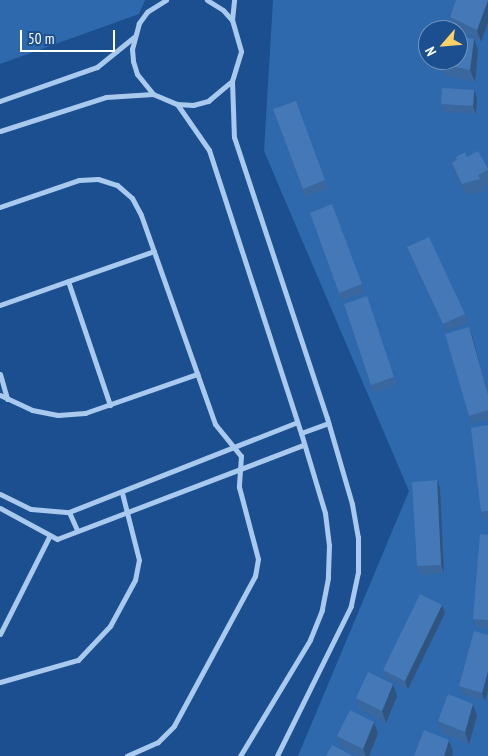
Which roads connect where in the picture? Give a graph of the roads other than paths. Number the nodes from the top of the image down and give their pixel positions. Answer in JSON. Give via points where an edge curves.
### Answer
{"nodes":[{"id":1,"x":166,"y":0,"type":"edge"},
{"id":2,"x":207,"y":0,"type":"edge"},
{"id":3,"x":234,"y":0,"type":"edge"},
{"id":4,"x":232,"y":20,"type":"junction"},
{"id":5,"x":134,"y":36,"type":"junction"},
{"id":6,"x":232,"y":81,"type":"junction"},
{"id":7,"x":153,"y":94,"type":"junction"},
{"id":8,"x":0,"y":101,"type":"edge"},
{"id":9,"x":177,"y":104,"type":"junction"},
{"id":10,"x":0,"y":131,"type":"edge"},
{"id":11,"x":0,"y":208,"type":"edge"},
{"id":12,"x":154,"y":251,"type":"junction"},
{"id":13,"x":68,"y":281,"type":"junction"},
{"id":14,"x":0,"y":305,"type":"edge"},
{"id":15,"x":0,"y":374,"type":"edge"},
{"id":16,"x":197,"y":374,"type":"junction"},
{"id":17,"x":0,"y":395,"type":"edge"},
{"id":18,"x":7,"y":399,"type":"junction"},
{"id":19,"x":110,"y":405,"type":"junction"},
{"id":20,"x":297,"y":422,"type":"junction"},
{"id":21,"x":328,"y":423,"type":"junction"},
{"id":22,"x":301,"y":433,"type":"junction"},
{"id":23,"x":304,"y":445,"type":"junction"},
{"id":24,"x":234,"y":446,"type":"junction"},
{"id":25,"x":242,"y":469,"type":"junction"},
{"id":26,"x":122,"y":493,"type":"junction"},
{"id":27,"x":0,"y":494,"type":"edge"},
{"id":28,"x":0,"y":508,"type":"edge"},
{"id":29,"x":128,"y":510,"type":"junction"},
{"id":30,"x":69,"y":512,"type":"junction"},
{"id":31,"x":77,"y":530,"type":"junction"},
{"id":32,"x":49,"y":537,"type":"junction"},
{"id":33,"x":0,"y":634,"type":"edge"},
{"id":34,"x":0,"y":682,"type":"edge"},
{"id":35,"x":127,"y":756,"type":"edge"},
{"id":36,"x":240,"y":756,"type":"edge"},
{"id":37,"x":277,"y":756,"type":"edge"}],
"edges":[{"from":1,"to":5,"type":"street","via":[[148,12]]},
{"from":2,"to":4,"type":"street"},
{"from":3,"to":4,"type":"street"},
{"from":4,"to":6,"type":"street","via":[[242,50]]},
{"from":5,"to":7,"type":"street","via":[[132,49],[137,74]]},
{"from":5,"to":8,"type":"street","via":[[97,66]]},
{"from":6,"to":9,"type":"street","via":[[208,101]]},
{"from":6,"to":21,"type":"street","via":[[234,137]]},
{"from":7,"to":9,"type":"street"},
{"from":7,"to":10,"type":"street","via":[[106,98]]},
{"from":9,"to":20,"type":"street","via":[[209,150]]},
{"from":11,"to":12,"type":"street","via":[[78,180],[98,179],[117,185],[132,198]]},
{"from":12,"to":13,"type":"street"},
{"from":12,"to":16,"type":"street"},
{"from":13,"to":14,"type":"street"},
{"from":13,"to":19,"type":"street"},
{"from":15,"to":18,"type":"street"},
{"from":16,"to":19,"type":"street"},
{"from":16,"to":24,"type":"street","via":[[216,424]]},
{"from":17,"to":18,"type":"street"},
{"from":18,"to":19,"type":"street","via":[[32,410],[58,415],[85,413]]},
{"from":20,"to":22,"type":"street"},
{"from":20,"to":24,"type":"street"},
{"from":21,"to":22,"type":"street"},
{"from":21,"to":37,"type":"street","via":[[352,504],[358,537],[358,572],[351,606],[338,637]]},
{"from":22,"to":23,"type":"street"},
{"from":23,"to":25,"type":"street"},
{"from":23,"to":36,"type":"street","via":[[325,514],[329,545],[328,578],[322,610],[310,640]]},
{"from":24,"to":25,"type":"street","via":[[241,456]]},
{"from":24,"to":26,"type":"street"},
{"from":25,"to":29,"type":"street"},
{"from":25,"to":35,"type":"street","via":[[239,487],[258,559],[255,576],[174,726],[158,742]]},
{"from":26,"to":29,"type":"street"},
{"from":26,"to":30,"type":"street"},
{"from":27,"to":30,"type":"street","via":[[31,509]]},
{"from":28,"to":32,"type":"street","via":[[31,523]]},
{"from":29,"to":31,"type":"street"},
{"from":29,"to":34,"type":"street","via":[[139,560],[135,580],[110,626],[78,660]]},
{"from":30,"to":31,"type":"street"},
{"from":31,"to":32,"type":"street","via":[[62,538]]},
{"from":32,"to":33,"type":"street"}]}
